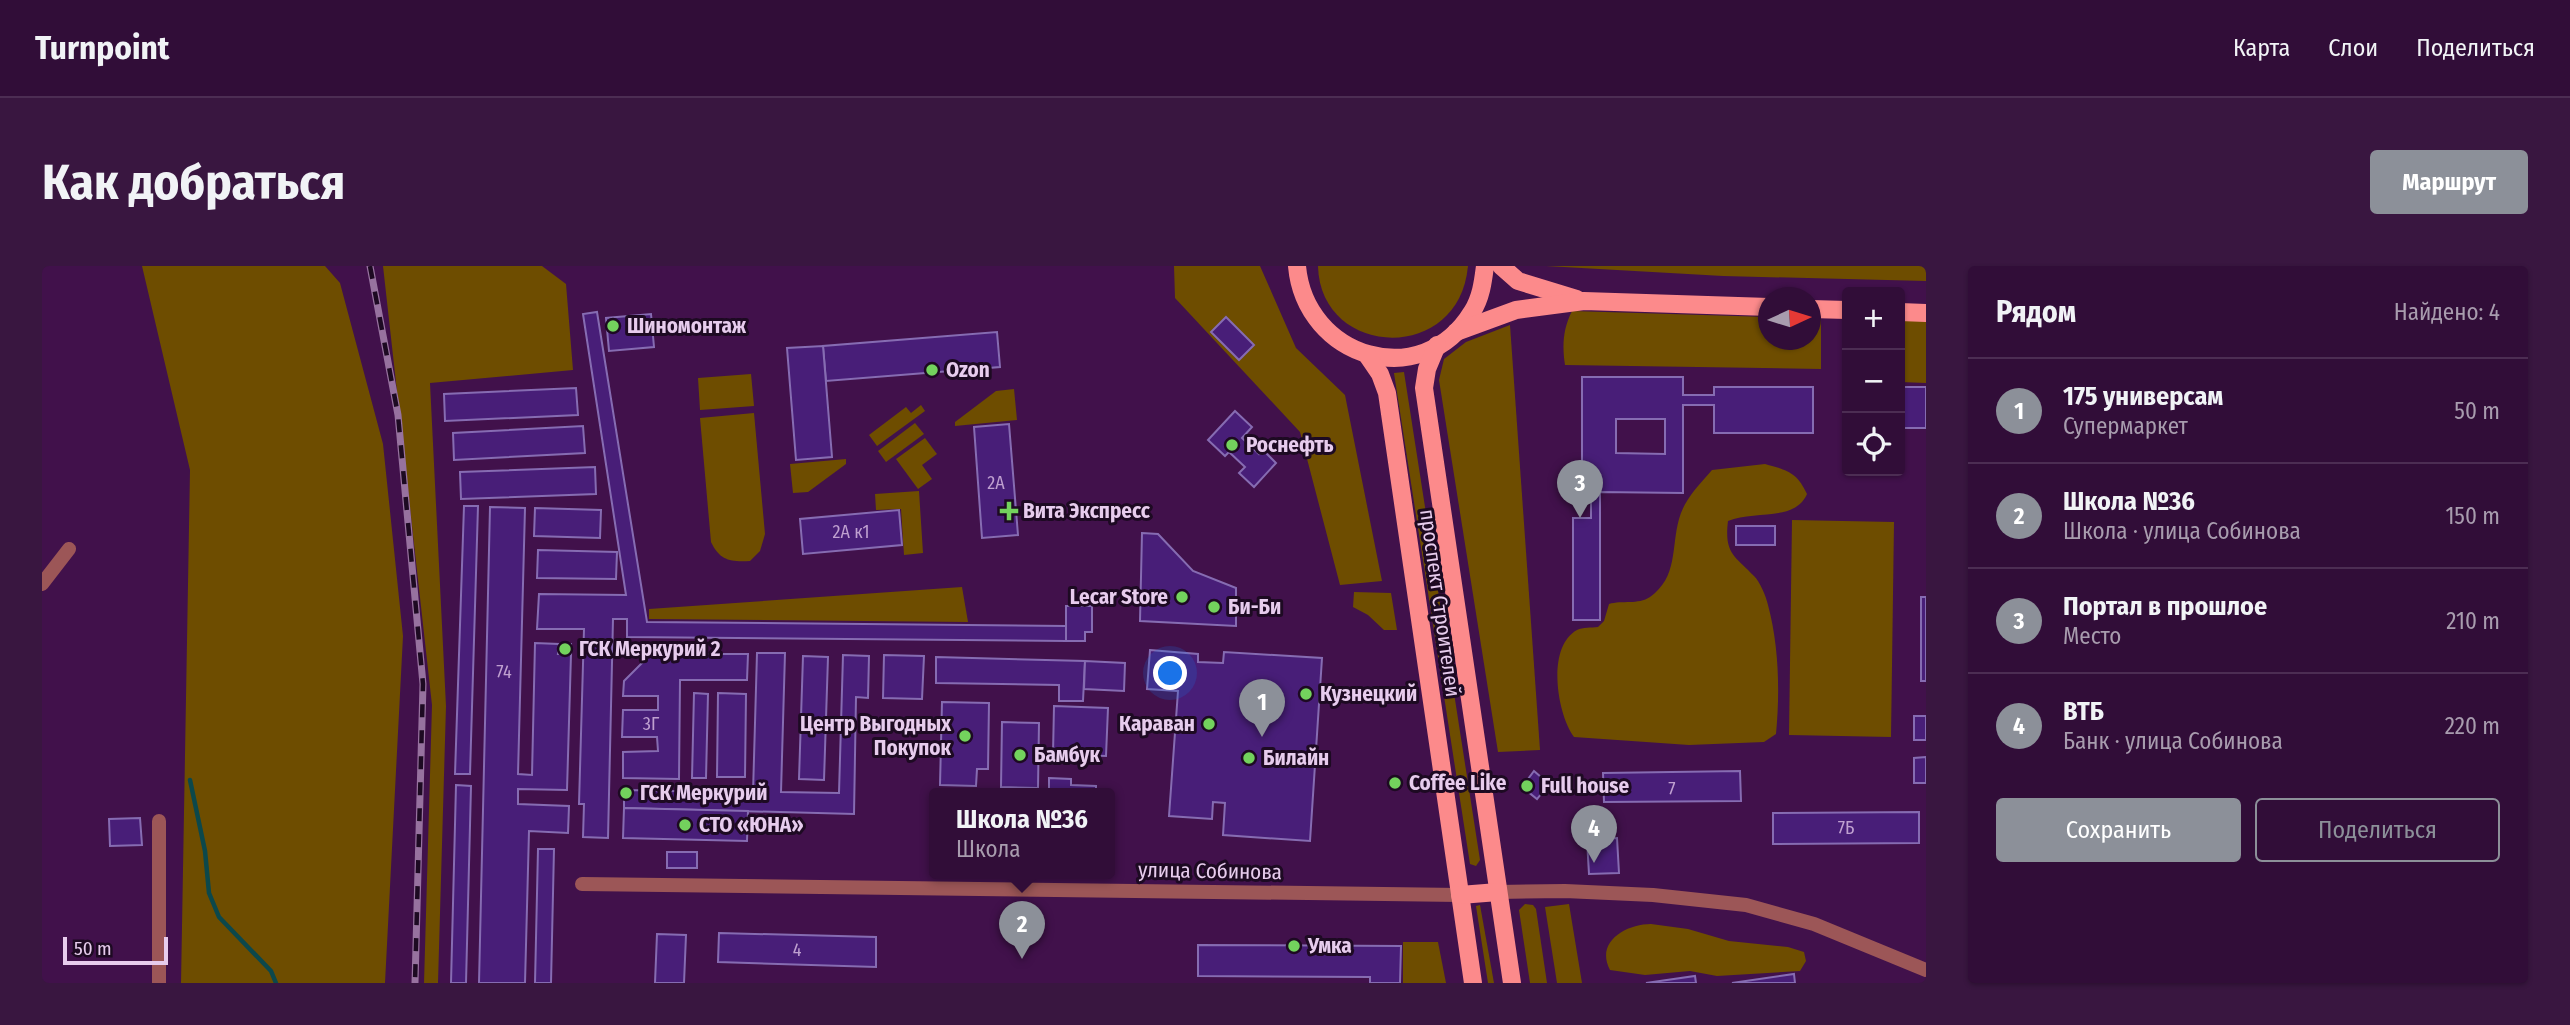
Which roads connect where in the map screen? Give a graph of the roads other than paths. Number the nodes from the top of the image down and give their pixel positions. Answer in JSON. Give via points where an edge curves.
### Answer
{"nodes":[{"id":1,"x":1297,"y":266,"type":"edge"},
{"id":2,"x":1485,"y":266,"type":"edge"},
{"id":3,"x":1501,"y":266,"type":"edge"},
{"id":4,"x":1584,"y":301,"type":"junction"},
{"id":5,"x":1758,"y":307,"type":"edge"},
{"id":6,"x":1821,"y":309,"type":"edge"},
{"id":7,"x":1842,"y":310,"type":"edge"},
{"id":8,"x":1905,"y":312,"type":"edge"},
{"id":9,"x":1926,"y":313,"type":"edge"},
{"id":10,"x":1456,"y":332,"type":"junction"},
{"id":11,"x":1437,"y":345,"type":"junction"},
{"id":12,"x":1367,"y":355,"type":"junction"},
{"id":13,"x":69,"y":549,"type":"dead end"},
{"id":14,"x":44,"y":582,"type":"edge"},
{"id":15,"x":159,"y":821,"type":"dead end"},
{"id":16,"x":582,"y":884,"type":"dead end"},
{"id":17,"x":1498,"y":892,"type":"junction"},
{"id":18,"x":1460,"y":895,"type":"junction"},
{"id":19,"x":1926,"y":970,"type":"edge"},
{"id":20,"x":159,"y":983,"type":"edge"},
{"id":21,"x":1473,"y":983,"type":"edge"},
{"id":22,"x":1512,"y":983,"type":"edge"}],
"edges":[{"from":1,"to":12,"type":"main road","via":[[1305,302],[1316,320],[1331,336]]},
{"from":2,"to":10,"type":"main road","via":[[1472,312]]},
{"from":3,"to":4,"type":"main road","via":[[1518,281]]},
{"from":4,"to":5,"type":"main road"},
{"from":4,"to":10,"type":"main road","via":[[1516,310]]},
{"from":6,"to":7,"type":"main road"},
{"from":8,"to":9,"type":"main road"},
{"from":10,"to":11,"type":"main road"},
{"from":11,"to":12,"type":"main road","via":[[1404,357]]},
{"from":11,"to":17,"type":"main road","name":"проспект Строителей","via":[[1424,388]]},
{"from":12,"to":18,"type":"main road","name":"проспект Строителей","via":[[1387,393]]},
{"from":13,"to":14,"type":"street"},
{"from":15,"to":20,"type":"street"},
{"from":16,"to":18,"type":"street","name":"улица Собинова"},
{"from":17,"to":18,"type":"main road"},
{"from":17,"to":19,"type":"street","via":[[1653,895],[1746,905],[1814,924]]},
{"from":17,"to":22,"type":"main road","name":"проспект Строителей"},
{"from":18,"to":21,"type":"main road","name":"проспект Строителей"}]}
